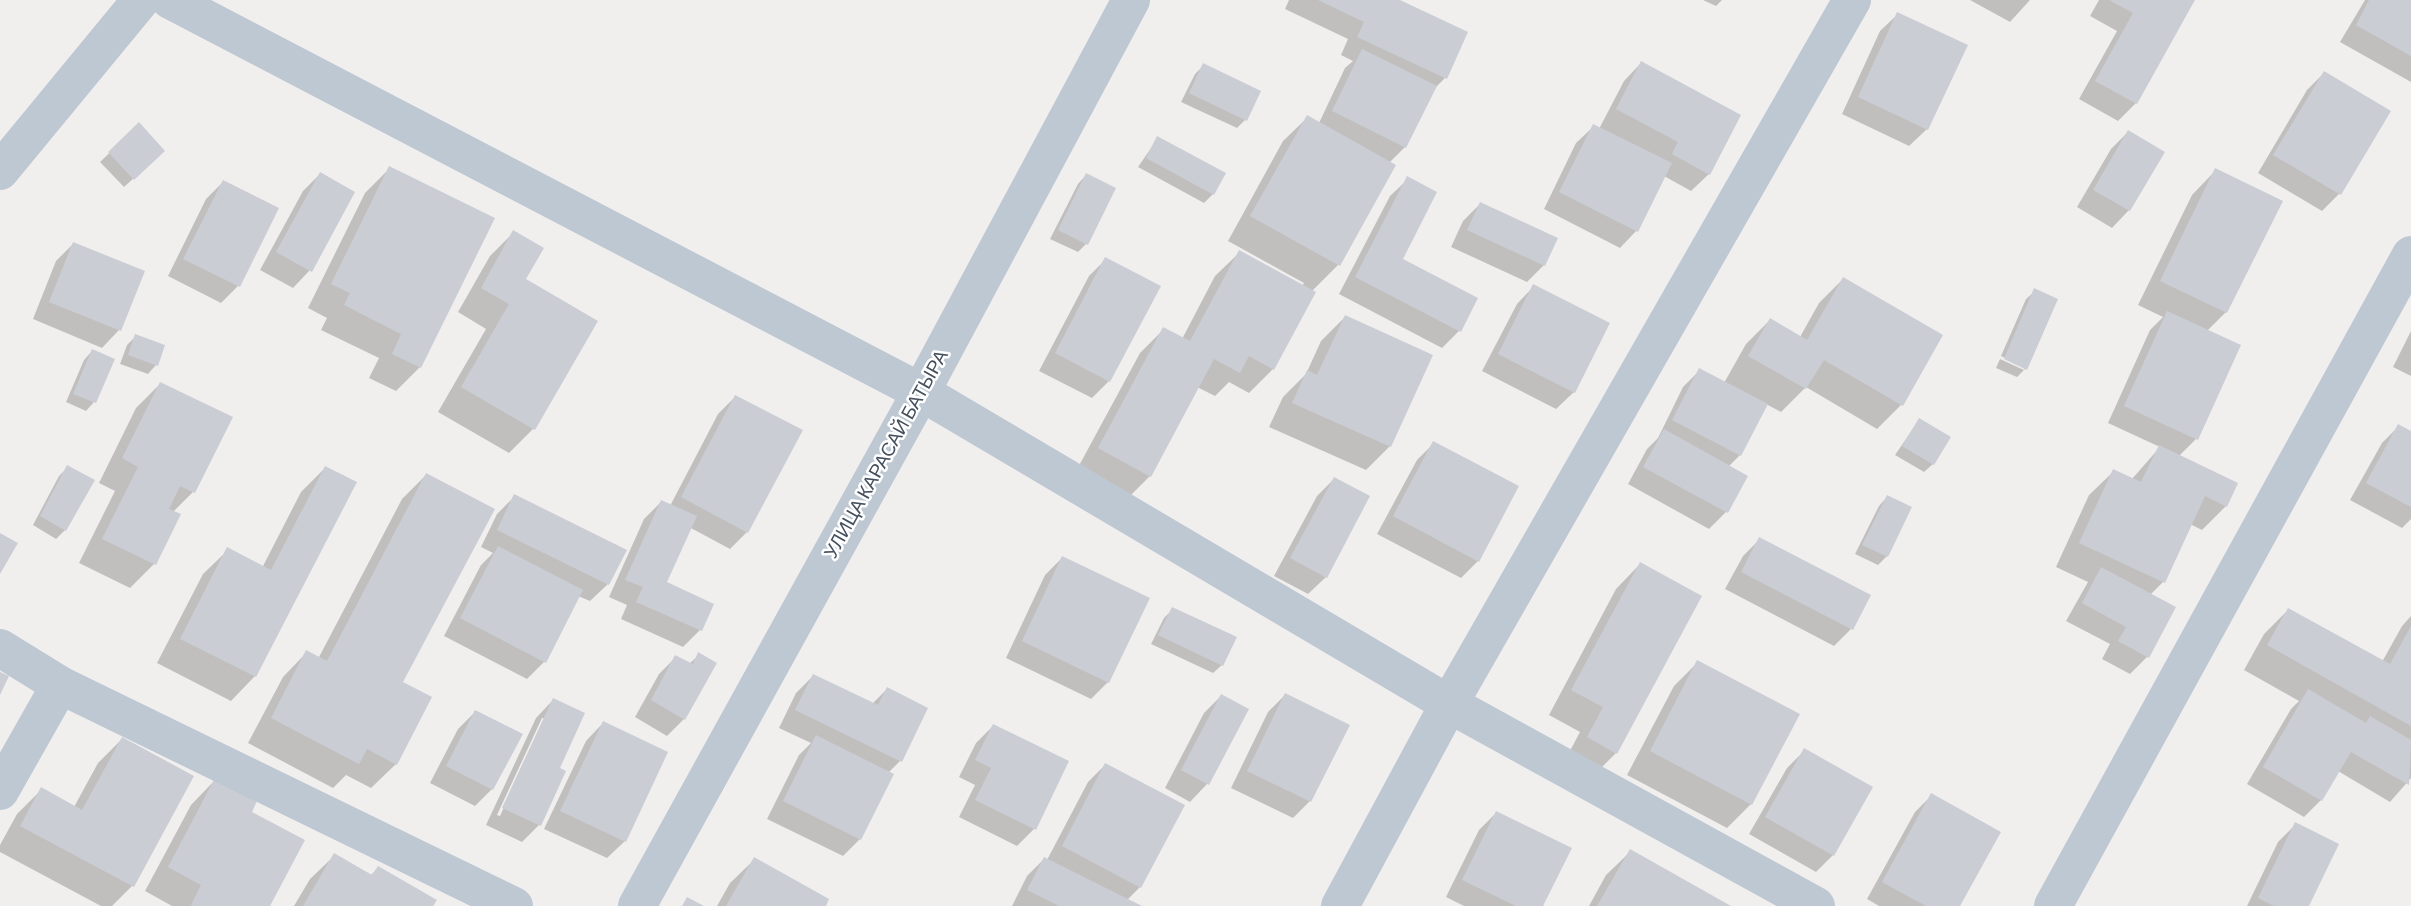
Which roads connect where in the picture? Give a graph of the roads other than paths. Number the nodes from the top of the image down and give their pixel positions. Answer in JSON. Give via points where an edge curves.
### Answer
{"nodes":[{"id":1,"x":141,"y":0,"type":"edge"},
{"id":2,"x":170,"y":0,"type":"edge"},
{"id":3,"x":1131,"y":0,"type":"edge"},
{"id":4,"x":1852,"y":0,"type":"edge"},
{"id":5,"x":0,"y":171,"type":"edge"},
{"id":6,"x":2411,"y":255,"type":"edge"},
{"id":7,"x":921,"y":392,"type":"junction"},
{"id":8,"x":0,"y":648,"type":"edge"},
{"id":9,"x":60,"y":685,"type":"junction"},
{"id":10,"x":1449,"y":704,"type":"junction"},
{"id":11,"x":0,"y":791,"type":"edge"},
{"id":12,"x":514,"y":906,"type":"edge"},
{"id":13,"x":637,"y":906,"type":"edge"},
{"id":14,"x":1340,"y":906,"type":"edge"},
{"id":15,"x":1816,"y":906,"type":"edge"},
{"id":16,"x":2053,"y":906,"type":"edge"}],
"edges":[{"from":1,"to":5,"type":"street"},
{"from":2,"to":7,"type":"street"},
{"from":3,"to":7,"type":"street","name":"УЛИЦА КАРАСАЙ БАТЫРА"},
{"from":4,"to":10,"type":"street"},
{"from":6,"to":16,"type":"street"},
{"from":7,"to":10,"type":"street"},
{"from":7,"to":13,"type":"street","name":"УЛИЦА КАРАСАЙ БАТЫРА"},
{"from":8,"to":9,"type":"street"},
{"from":9,"to":11,"type":"street"},
{"from":9,"to":12,"type":"street"},
{"from":10,"to":14,"type":"street"},
{"from":10,"to":15,"type":"street"}]}
